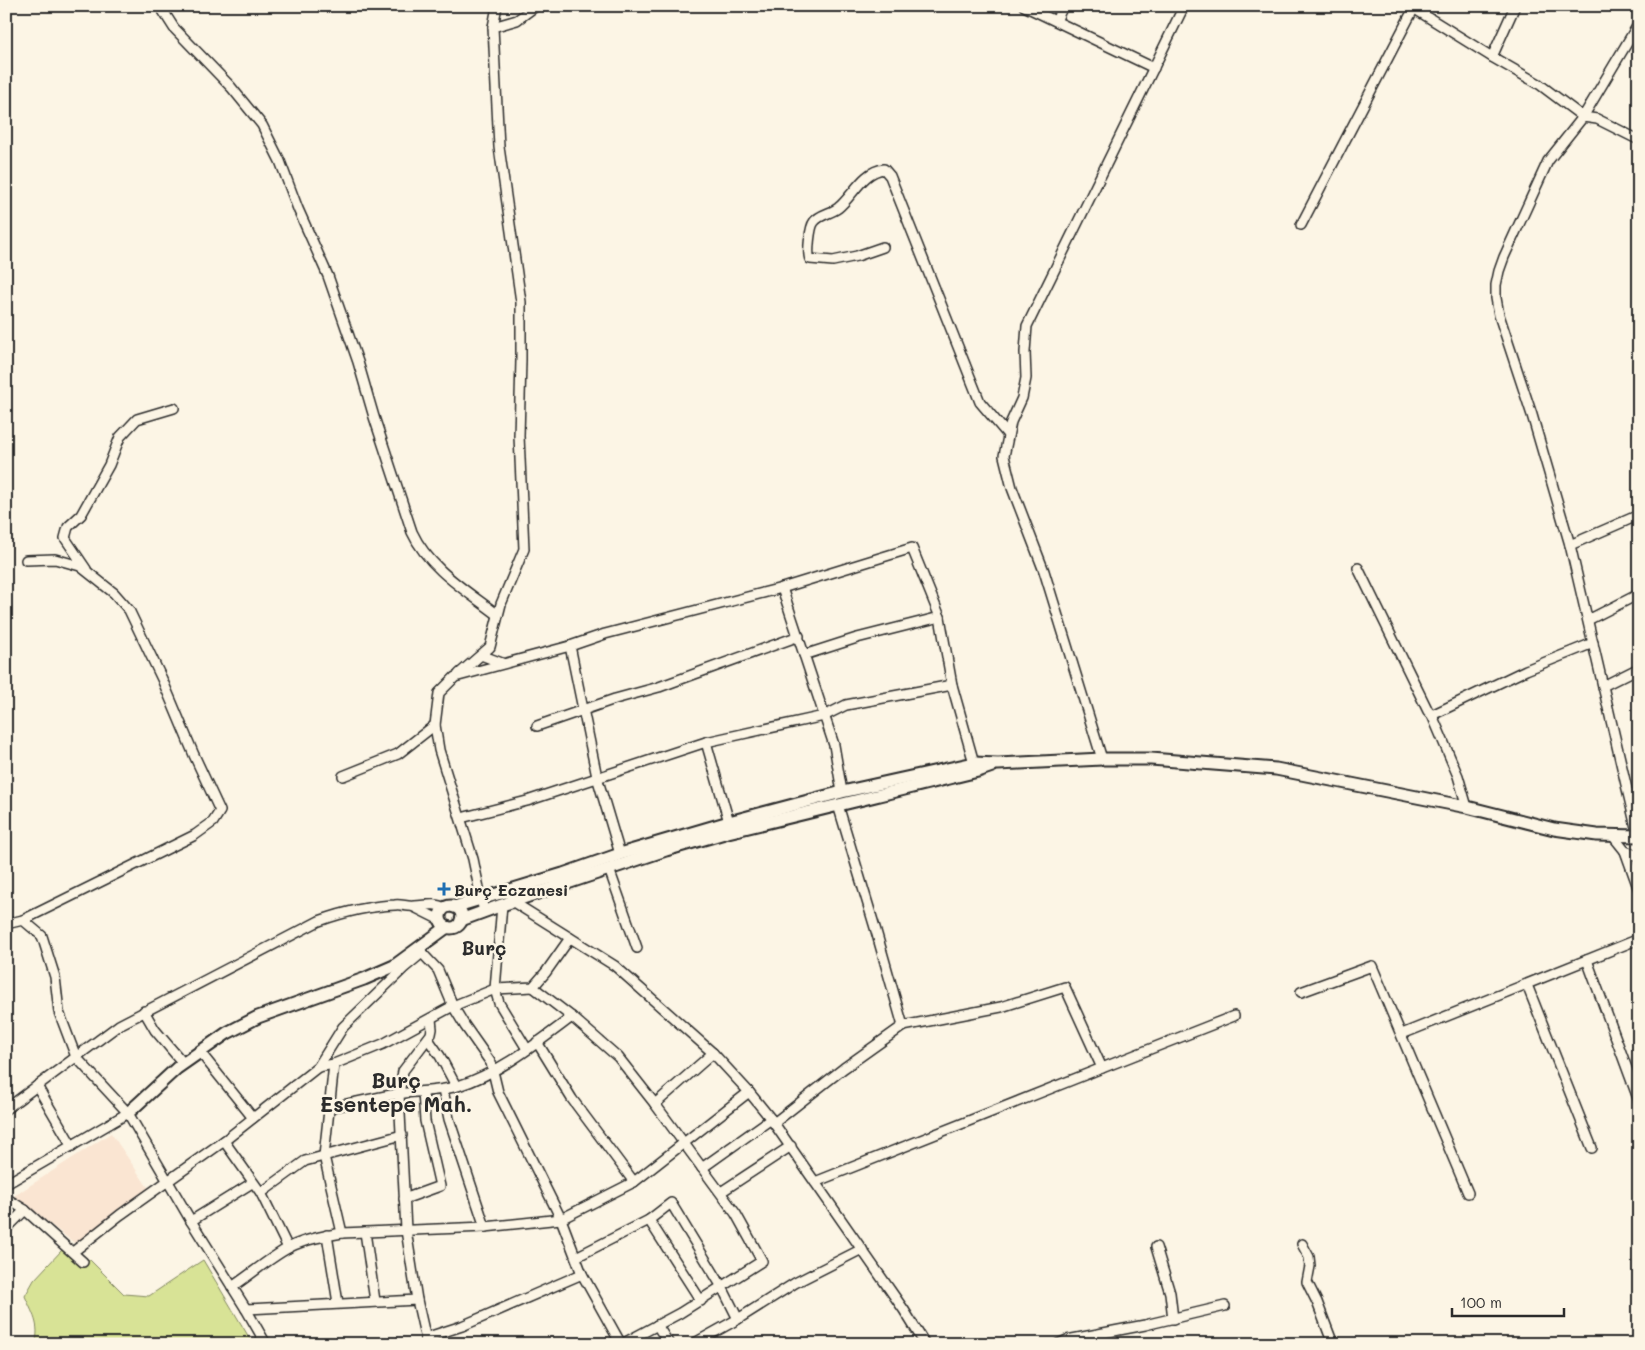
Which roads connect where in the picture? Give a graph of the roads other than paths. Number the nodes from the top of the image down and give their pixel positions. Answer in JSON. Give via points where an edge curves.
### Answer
{"nodes":[{"id":1,"x":160,"y":6,"type":"edge"},
{"id":2,"x":497,"y":6,"type":"edge"},
{"id":3,"x":536,"y":6,"type":"edge"},
{"id":4,"x":1024,"y":6,"type":"edge"},
{"id":5,"x":1063,"y":6,"type":"edge"},
{"id":6,"x":1515,"y":6,"type":"edge"},
{"id":7,"x":1182,"y":7,"type":"edge"},
{"id":8,"x":1412,"y":7,"type":"edge"},
{"id":9,"x":1056,"y":21,"type":"junction"},
{"id":10,"x":1639,"y":23,"type":"edge"},
{"id":11,"x":493,"y":27,"type":"junction"},
{"id":12,"x":1492,"y":57,"type":"junction"},
{"id":13,"x":1154,"y":68,"type":"junction"},
{"id":14,"x":1583,"y":117,"type":"junction"},
{"id":15,"x":1639,"y":140,"type":"edge"},
{"id":16,"x":1301,"y":225,"type":"dead end"},
{"id":17,"x":883,"y":247,"type":"dead end"},
{"id":18,"x":174,"y":408,"type":"dead end"},
{"id":19,"x":1008,"y":435,"type":"junction"},
{"id":20,"x":1639,"y":515,"type":"edge"},
{"id":21,"x":1570,"y":544,"type":"junction"},
{"id":22,"x":26,"y":560,"type":"dead end"},
{"id":23,"x":1358,"y":568,"type":"dead end"},
{"id":24,"x":89,"y":573,"type":"junction"},
{"id":25,"x":782,"y":588,"type":"junction"},
{"id":26,"x":1639,"y":594,"type":"edge"},
{"id":27,"x":498,"y":614,"type":"junction"},
{"id":28,"x":940,"y":617,"type":"junction"},
{"id":29,"x":1588,"y":620,"type":"junction"},
{"id":30,"x":799,"y":636,"type":"junction"},
{"id":31,"x":1593,"y":644,"type":"junction"},
{"id":32,"x":570,"y":646,"type":"junction"},
{"id":33,"x":481,"y":655,"type":"junction"},
{"id":34,"x":804,"y":655,"type":"junction"},
{"id":35,"x":502,"y":663,"type":"junction"},
{"id":36,"x":1639,"y":668,"type":"edge"},
{"id":37,"x":456,"y":677,"type":"junction"},
{"id":38,"x":952,"y":685,"type":"junction"},
{"id":39,"x":1603,"y":686,"type":"junction"},
{"id":40,"x":584,"y":710,"type":"junction"},
{"id":41,"x":824,"y":716,"type":"junction"},
{"id":42,"x":1432,"y":716,"type":"junction"},
{"id":43,"x":435,"y":725,"type":"junction"},
{"id":44,"x":537,"y":726,"type":"dead end"},
{"id":45,"x":706,"y":742,"type":"junction"},
{"id":46,"x":1102,"y":759,"type":"junction"},
{"id":47,"x":974,"y":763,"type":"junction"},
{"id":48,"x":998,"y":764,"type":"junction"},
{"id":49,"x":343,"y":776,"type":"dead end"},
{"id":50,"x":597,"y":777,"type":"junction"},
{"id":51,"x":842,"y":792,"type":"junction"},
{"id":52,"x":829,"y":804,"type":"junction"},
{"id":53,"x":1467,"y":807,"type":"junction"},
{"id":54,"x":461,"y":818,"type":"junction"},
{"id":55,"x":729,"y":822,"type":"junction"},
{"id":56,"x":1613,"y":836,"type":"junction"},
{"id":57,"x":1638,"y":836,"type":"edge"},
{"id":58,"x":1625,"y":851,"type":"junction"},
{"id":59,"x":620,"y":854,"type":"junction"},
{"id":60,"x":1639,"y":856,"type":"edge"},
{"id":61,"x":609,"y":869,"type":"junction"},
{"id":62,"x":1639,"y":890,"type":"edge"},
{"id":63,"x":480,"y":898,"type":"junction"},
{"id":64,"x":504,"y":900,"type":"junction"},
{"id":65,"x":414,"y":907,"type":"junction"},
{"id":66,"x":450,"y":907,"type":"junction"},
{"id":67,"x":484,"y":912,"type":"junction"},
{"id":68,"x":23,"y":920,"type":"junction"},
{"id":69,"x":461,"y":920,"type":"junction"},
{"id":70,"x":444,"y":923,"type":"junction"},
{"id":71,"x":6,"y":924,"type":"edge"},
{"id":72,"x":570,"y":938,"type":"junction"},
{"id":73,"x":1639,"y":939,"type":"edge"},
{"id":74,"x":637,"y":948,"type":"dead end"},
{"id":75,"x":421,"y":950,"type":"junction"},
{"id":76,"x":1587,"y":960,"type":"junction"},
{"id":77,"x":1527,"y":985,"type":"junction"},
{"id":78,"x":533,"y":987,"type":"junction"},
{"id":79,"x":495,"y":989,"type":"junction"},
{"id":80,"x":1301,"y":992,"type":"dead end"},
{"id":81,"x":453,"y":1006,"type":"junction"},
{"id":82,"x":144,"y":1011,"type":"junction"},
{"id":83,"x":1234,"y":1016,"type":"dead end"},
{"id":84,"x":572,"y":1017,"type":"junction"},
{"id":85,"x":431,"y":1019,"type":"junction"},
{"id":86,"x":903,"y":1026,"type":"junction"},
{"id":87,"x":1402,"y":1034,"type":"junction"},
{"id":88,"x":428,"y":1039,"type":"junction"},
{"id":89,"x":537,"y":1042,"type":"junction"},
{"id":90,"x":527,"y":1049,"type":"junction"},
{"id":91,"x":200,"y":1052,"type":"junction"},
{"id":92,"x":713,"y":1053,"type":"junction"},
{"id":93,"x":76,"y":1057,"type":"junction"},
{"id":94,"x":182,"y":1063,"type":"junction"},
{"id":95,"x":334,"y":1064,"type":"junction"},
{"id":96,"x":318,"y":1067,"type":"junction"},
{"id":97,"x":1102,"y":1068,"type":"junction"},
{"id":98,"x":493,"y":1071,"type":"junction"},
{"id":99,"x":1636,"y":1082,"type":"edge"},
{"id":100,"x":37,"y":1086,"type":"junction"},
{"id":101,"x":456,"y":1086,"type":"junction"},
{"id":102,"x":443,"y":1090,"type":"junction"},
{"id":103,"x":423,"y":1092,"type":"junction"},
{"id":104,"x":749,"y":1092,"type":"junction"},
{"id":105,"x":399,"y":1094,"type":"junction"},
{"id":106,"x":1639,"y":1100,"type":"edge"},
{"id":107,"x":655,"y":1104,"type":"junction"},
{"id":108,"x":329,"y":1108,"type":"junction"},
{"id":109,"x":6,"y":1109,"type":"edge"},
{"id":110,"x":128,"y":1113,"type":"junction"},
{"id":111,"x":253,"y":1118,"type":"junction"},
{"id":112,"x":773,"y":1121,"type":"junction"},
{"id":113,"x":402,"y":1135,"type":"junction"},
{"id":114,"x":224,"y":1141,"type":"junction"},
{"id":115,"x":683,"y":1143,"type":"junction"},
{"id":116,"x":72,"y":1146,"type":"junction"},
{"id":117,"x":790,"y":1146,"type":"junction"},
{"id":118,"x":1592,"y":1148,"type":"dead end"},
{"id":119,"x":324,"y":1156,"type":"junction"},
{"id":120,"x":702,"y":1168,"type":"junction"},
{"id":121,"x":167,"y":1181,"type":"junction"},
{"id":122,"x":634,"y":1182,"type":"junction"},
{"id":123,"x":816,"y":1182,"type":"junction"},
{"id":124,"x":252,"y":1183,"type":"junction"},
{"id":125,"x":6,"y":1184,"type":"edge"},
{"id":126,"x":721,"y":1192,"type":"junction"},
{"id":127,"x":260,"y":1193,"type":"junction"},
{"id":128,"x":1468,"y":1193,"type":"dead end"},
{"id":129,"x":6,"y":1198,"type":"edge"},
{"id":130,"x":404,"y":1199,"type":"junction"},
{"id":131,"x":25,"y":1210,"type":"junction"},
{"id":132,"x":561,"y":1219,"type":"junction"},
{"id":133,"x":649,"y":1220,"type":"junction"},
{"id":134,"x":191,"y":1221,"type":"junction"},
{"id":135,"x":485,"y":1227,"type":"junction"},
{"id":136,"x":6,"y":1229,"type":"edge"},
{"id":137,"x":406,"y":1230,"type":"junction"},
{"id":138,"x":365,"y":1232,"type":"junction"},
{"id":139,"x":342,"y":1233,"type":"junction"},
{"id":140,"x":327,"y":1235,"type":"junction"},
{"id":141,"x":1302,"y":1244,"type":"dead end"},
{"id":142,"x":1156,"y":1247,"type":"dead end"},
{"id":143,"x":288,"y":1248,"type":"junction"},
{"id":144,"x":862,"y":1249,"type":"junction"},
{"id":145,"x":73,"y":1252,"type":"junction"},
{"id":146,"x":576,"y":1257,"type":"junction"},
{"id":147,"x":83,"y":1262,"type":"dead end"},
{"id":148,"x":582,"y":1274,"type":"junction"},
{"id":149,"x":232,"y":1287,"type":"junction"},
{"id":150,"x":722,"y":1288,"type":"junction"},
{"id":151,"x":417,"y":1300,"type":"junction"},
{"id":152,"x":375,"y":1301,"type":"junction"},
{"id":153,"x":701,"y":1301,"type":"junction"},
{"id":154,"x":338,"y":1303,"type":"junction"},
{"id":155,"x":1225,"y":1306,"type":"dead end"},
{"id":156,"x":246,"y":1309,"type":"junction"},
{"id":157,"x":738,"y":1319,"type":"junction"},
{"id":158,"x":1172,"y":1319,"type":"junction"},
{"id":159,"x":657,"y":1325,"type":"junction"},
{"id":160,"x":426,"y":1341,"type":"edge"},
{"id":161,"x":266,"y":1344,"type":"edge"},
{"id":162,"x":622,"y":1344,"type":"edge"},
{"id":163,"x":669,"y":1344,"type":"edge"},
{"id":164,"x":693,"y":1344,"type":"edge"},
{"id":165,"x":925,"y":1344,"type":"edge"},
{"id":166,"x":1058,"y":1344,"type":"edge"},
{"id":167,"x":1333,"y":1344,"type":"edge"}],
"edges":[{"from":1,"to":27,"type":"street","via":[[174,28],[262,125],[280,161],[331,285],[416,542],[448,578]]},
{"from":2,"to":11,"type":"street"},
{"from":3,"to":11,"type":"street","via":[[517,20]]},
{"from":4,"to":9,"type":"street"},
{"from":5,"to":9,"type":"street"},
{"from":6,"to":12,"type":"street"},
{"from":7,"to":13,"type":"street"},
{"from":8,"to":12,"type":"street"},
{"from":8,"to":16,"type":"street"},
{"from":9,"to":13,"type":"street"},
{"from":10,"to":14,"type":"street"},
{"from":11,"to":27,"type":"street","via":[[499,147],[521,302],[519,436],[524,549]]},
{"from":12,"to":14,"type":"street","via":[[1539,84]]},
{"from":13,"to":19,"type":"street","via":[[1027,326],[1026,378]]},
{"from":14,"to":15,"type":"street","via":[[1597,119]]},
{"from":14,"to":21,"type":"street","via":[[1548,161],[1504,257],[1496,286],[1499,315]]},
{"from":17,"to":19,"type":"street","via":[[832,260],[810,260],[808,254],[813,223],[837,209],[875,170],[884,169],[890,176],[980,402]]},
{"from":18,"to":24,"type":"street","via":[[136,419],[120,437],[109,465],[85,507],[68,527],[65,538]]},
{"from":19,"to":46,"type":"street","via":[[1004,456],[1012,488],[1044,571]]},
{"from":20,"to":21,"type":"street"},
{"from":21,"to":29,"type":"street"},
{"from":22,"to":24,"type":"street","via":[[55,559],[80,566]]},
{"from":23,"to":42,"type":"street"},
{"from":24,"to":68,"type":"street","via":[[129,610],[220,811],[213,822],[195,835]]},
{"from":25,"to":28,"type":"street","via":[[912,548]]},
{"from":25,"to":30,"type":"street"},
{"from":25,"to":32,"type":"street"},
{"from":26,"to":29,"type":"street"},
{"from":27,"to":33,"type":"street","via":[[490,647]]},
{"from":28,"to":34,"type":"street"},
{"from":28,"to":38,"type":"street"},
{"from":29,"to":31,"type":"street"},
{"from":30,"to":34,"type":"street"},
{"from":30,"to":40,"type":"street","via":[[659,688]]},
{"from":31,"to":39,"type":"street"},
{"from":31,"to":42,"type":"street","via":[[1526,670]]},
{"from":32,"to":35,"type":"street"},
{"from":32,"to":40,"type":"street"},
{"from":33,"to":35,"type":"street"},
{"from":33,"to":37,"type":"street"},
{"from":34,"to":41,"type":"street"},
{"from":35,"to":37,"type":"street"},
{"from":36,"to":39,"type":"street"},
{"from":37,"to":43,"type":"street","via":[[440,693]]},
{"from":38,"to":41,"type":"street","via":[[846,704]]},
{"from":38,"to":47,"type":"street"},
{"from":39,"to":57,"type":"street"},
{"from":40,"to":44,"type":"street"},
{"from":40,"to":50,"type":"street"},
{"from":41,"to":45,"type":"street"},
{"from":41,"to":51,"type":"street","via":[[834,745]]},
{"from":42,"to":53,"type":"street","via":[[1458,776]]},
{"from":43,"to":49,"type":"street","via":[[398,754]]},
{"from":43,"to":54,"type":"street","via":[[439,750]]},
{"from":45,"to":50,"type":"street"},
{"from":45,"to":55,"type":"street"},
{"from":46,"to":48,"type":"main road"},
{"from":46,"to":53,"type":"main road","via":[[1151,759],[1276,769]]},
{"from":47,"to":48,"type":"main road"},
{"from":47,"to":51,"type":"main road"},
{"from":48,"to":52,"type":"main road"},
{"from":50,"to":54,"type":"street","via":[[527,801]]},
{"from":50,"to":59,"type":"street"},
{"from":51,"to":52,"type":"main road"},
{"from":52,"to":55,"type":"main road"},
{"from":52,"to":61,"type":"main road"},
{"from":52,"to":86,"type":"street","via":[[876,931]]},
{"from":53,"to":56,"type":"main road","via":[[1554,829]]},
{"from":54,"to":63,"type":"street"},
{"from":55,"to":59,"type":"main road"},
{"from":56,"to":57,"type":"main road"},
{"from":56,"to":58,"type":"street"},
{"from":58,"to":60,"type":"street"},
{"from":58,"to":62,"type":"street"},
{"from":59,"to":64,"type":"main road"},
{"from":61,"to":64,"type":"main road"},
{"from":61,"to":74,"type":"street"},
{"from":63,"to":64,"type":"main road"},
{"from":63,"to":66,"type":"main road"},
{"from":63,"to":67,"type":"street"},
{"from":64,"to":67,"type":"main road"},
{"from":64,"to":72,"type":"street"},
{"from":64,"to":79,"type":"street"},
{"from":65,"to":66,"type":"street","via":[[433,904]]},
{"from":65,"to":70,"type":"street"},
{"from":65,"to":82,"type":"street","via":[[398,904],[368,907],[319,921]]},
{"from":66,"to":69,"type":"main road","via":[[461,914]]},
{"from":66,"to":70,"type":"main road","via":[[440,913]]},
{"from":67,"to":69,"type":"main road"},
{"from":68,"to":71,"type":"street"},
{"from":68,"to":93,"type":"street","via":[[42,936],[55,977],[59,1012]]},
{"from":69,"to":70,"type":"main road","via":[[454,927]]},
{"from":70,"to":75,"type":"main road"},
{"from":72,"to":78,"type":"street"},
{"from":72,"to":92,"type":"street","via":[[615,966]]},
{"from":73,"to":76,"type":"street"},
{"from":75,"to":81,"type":"street","via":[[438,970]]},
{"from":75,"to":91,"type":"main road","via":[[364,979],[258,1017]]},
{"from":75,"to":96,"type":"street","via":[[343,1027]]},
{"from":76,"to":77,"type":"street"},
{"from":76,"to":99,"type":"street"},
{"from":77,"to":87,"type":"street"},
{"from":77,"to":118,"type":"street"},
{"from":78,"to":79,"type":"street"},
{"from":78,"to":84,"type":"street"},
{"from":79,"to":81,"type":"street"},
{"from":79,"to":90,"type":"street","via":[[499,1003]]},
{"from":80,"to":87,"type":"street","via":[[1372,966]]},
{"from":81,"to":85,"type":"street"},
{"from":81,"to":98,"type":"street"},
{"from":82,"to":93,"type":"street"},
{"from":82,"to":94,"type":"street"},
{"from":83,"to":97,"type":"street"},
{"from":84,"to":89,"type":"street"},
{"from":84,"to":107,"type":"street","via":[[618,1056]]},
{"from":85,"to":88,"type":"street"},
{"from":85,"to":95,"type":"street"},
{"from":86,"to":97,"type":"street","via":[[1001,1007],[1065,986]]},
{"from":86,"to":112,"type":"street"},
{"from":87,"to":128,"type":"street"},
{"from":88,"to":101,"type":"street"},
{"from":88,"to":105,"type":"street","via":[[403,1071]]},
{"from":89,"to":90,"type":"street"},
{"from":89,"to":122,"type":"street","via":[[572,1099]]},
{"from":90,"to":98,"type":"street"},
{"from":91,"to":94,"type":"main road"},
{"from":91,"to":111,"type":"street"},
{"from":92,"to":104,"type":"street"},
{"from":92,"to":107,"type":"street"},
{"from":93,"to":100,"type":"street"},
{"from":93,"to":110,"type":"street"},
{"from":94,"to":110,"type":"main road"},
{"from":95,"to":96,"type":"street"},
{"from":95,"to":108,"type":"street"},
{"from":96,"to":111,"type":"street"},
{"from":97,"to":123,"type":"street"},
{"from":98,"to":101,"type":"street"},
{"from":98,"to":132,"type":"street","via":[[498,1092]]},
{"from":99,"to":106,"type":"street"},
{"from":100,"to":109,"type":"street"},
{"from":100,"to":116,"type":"street"},
{"from":101,"to":102,"type":"street"},
{"from":102,"to":103,"type":"street"},
{"from":102,"to":135,"type":"street","via":[[449,1119]]},
{"from":103,"to":105,"type":"street"},
{"from":103,"to":130,"type":"street","via":[[425,1121],[440,1186]]},
{"from":104,"to":112,"type":"street"},
{"from":104,"to":115,"type":"street"},
{"from":105,"to":108,"type":"street"},
{"from":105,"to":113,"type":"street"},
{"from":107,"to":115,"type":"street"},
{"from":108,"to":119,"type":"street"},
{"from":110,"to":116,"type":"street"},
{"from":110,"to":121,"type":"street"},
{"from":111,"to":114,"type":"street"},
{"from":112,"to":117,"type":"street"},
{"from":112,"to":120,"type":"street"},
{"from":113,"to":119,"type":"street"},
{"from":113,"to":130,"type":"street"},
{"from":114,"to":121,"type":"street"},
{"from":114,"to":124,"type":"street"},
{"from":115,"to":120,"type":"street"},
{"from":115,"to":122,"type":"street"},
{"from":116,"to":125,"type":"street"},
{"from":117,"to":123,"type":"street"},
{"from":117,"to":126,"type":"street"},
{"from":119,"to":127,"type":"street","via":[[305,1161]]},
{"from":119,"to":139,"type":"street"},
{"from":120,"to":126,"type":"street"},
{"from":121,"to":134,"type":"street"},
{"from":121,"to":145,"type":"street"},
{"from":122,"to":132,"type":"street"},
{"from":123,"to":144,"type":"street"},
{"from":124,"to":127,"type":"street"},
{"from":124,"to":134,"type":"street"},
{"from":126,"to":150,"type":"street","via":[[762,1262]]},
{"from":127,"to":143,"type":"street"},
{"from":129,"to":131,"type":"street"},
{"from":130,"to":137,"type":"street"},
{"from":131,"to":136,"type":"street"},
{"from":131,"to":145,"type":"street"},
{"from":132,"to":135,"type":"street"},
{"from":132,"to":146,"type":"street"},
{"from":133,"to":146,"type":"street"},
{"from":133,"to":150,"type":"street","via":[[671,1203]]},
{"from":133,"to":153,"type":"street"},
{"from":134,"to":149,"type":"street"},
{"from":135,"to":137,"type":"street"},
{"from":137,"to":138,"type":"street"},
{"from":137,"to":151,"type":"street"},
{"from":138,"to":139,"type":"street"},
{"from":138,"to":152,"type":"street"},
{"from":139,"to":140,"type":"street"},
{"from":140,"to":143,"type":"street"},
{"from":140,"to":154,"type":"street"},
{"from":141,"to":167,"type":"street","via":[[1309,1256],[1307,1282]]},
{"from":142,"to":158,"type":"street","via":[[1170,1293]]},
{"from":143,"to":149,"type":"street"},
{"from":144,"to":157,"type":"street","via":[[796,1283]]},
{"from":144,"to":165,"type":"street"},
{"from":145,"to":147,"type":"street"},
{"from":146,"to":148,"type":"street"},
{"from":148,"to":160,"type":"street"},
{"from":148,"to":162,"type":"street"},
{"from":149,"to":156,"type":"street"},
{"from":150,"to":153,"type":"street"},
{"from":150,"to":157,"type":"street"},
{"from":151,"to":152,"type":"street"},
{"from":151,"to":160,"type":"street"},
{"from":152,"to":154,"type":"street"},
{"from":153,"to":159,"type":"street"},
{"from":154,"to":156,"type":"street"},
{"from":155,"to":158,"type":"street"},
{"from":156,"to":161,"type":"street"},
{"from":157,"to":164,"type":"street"},
{"from":158,"to":166,"type":"street"},
{"from":159,"to":162,"type":"street"},
{"from":159,"to":163,"type":"street"}]}
